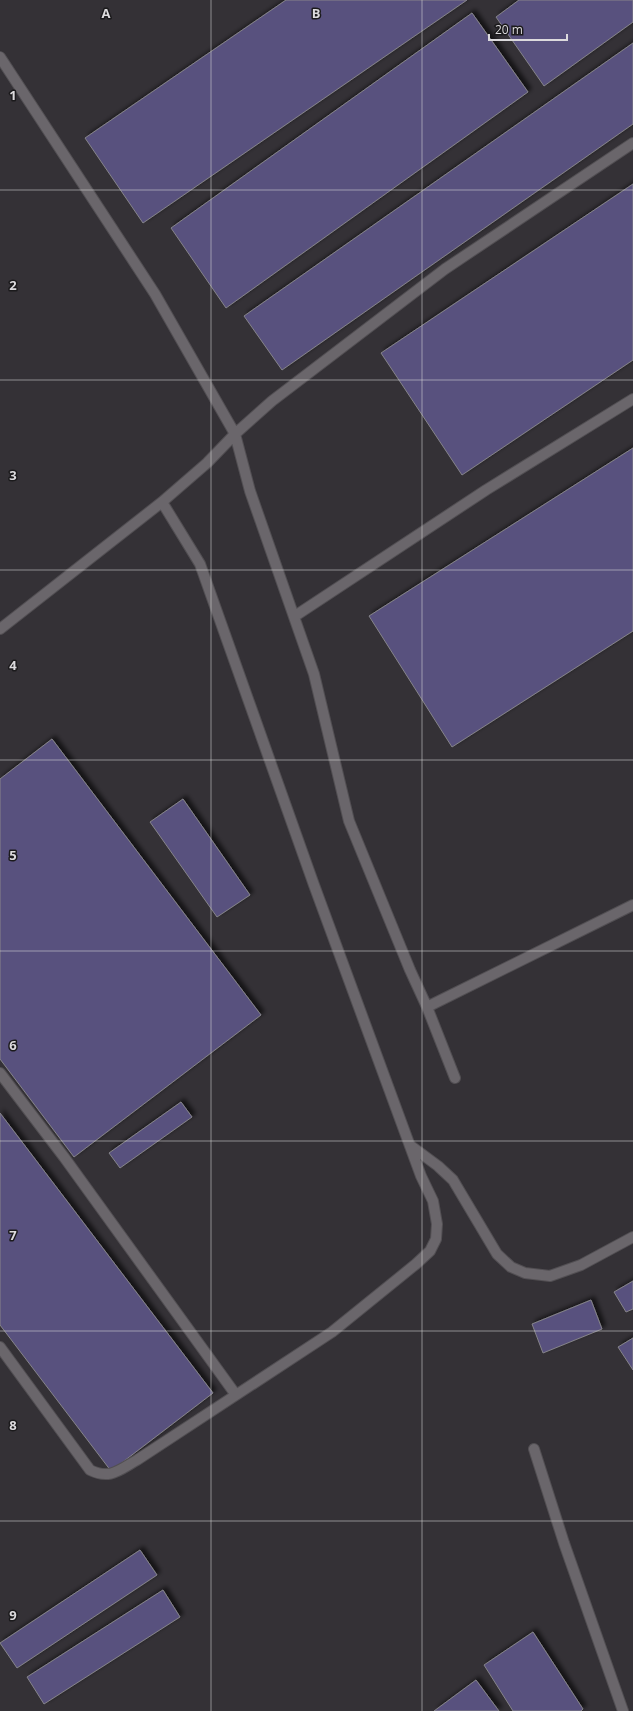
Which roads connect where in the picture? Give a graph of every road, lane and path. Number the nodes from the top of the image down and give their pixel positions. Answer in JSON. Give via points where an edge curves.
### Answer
{"nodes":[{"id":1,"x":0,"y":57,"type":"edge"},
{"id":2,"x":633,"y":143,"type":"edge"},
{"id":3,"x":633,"y":399,"type":"edge"},
{"id":4,"x":235,"y":434,"type":"junction"},
{"id":5,"x":162,"y":502,"type":"junction"},
{"id":6,"x":295,"y":616,"type":"junction"},
{"id":7,"x":0,"y":629,"type":"edge"},
{"id":8,"x":633,"y":905,"type":"edge"},
{"id":9,"x":427,"y":1007,"type":"junction"},
{"id":10,"x":0,"y":1073,"type":"edge"},
{"id":11,"x":455,"y":1078,"type":"dead end"},
{"id":12,"x":411,"y":1146,"type":"junction"},
{"id":13,"x":633,"y":1237,"type":"edge"},
{"id":14,"x":0,"y":1347,"type":"edge"},
{"id":15,"x":236,"y":1395,"type":"junction"},
{"id":16,"x":534,"y":1449,"type":"dead end"},
{"id":17,"x":623,"y":1711,"type":"edge"}],
"edges":[{"from":1,"to":4,"type":"lane","via":[[155,294]]},
{"from":2,"to":4,"type":"lane","via":[[446,269],[272,401]]},
{"from":3,"to":6,"type":"lane","via":[[486,490]]},
{"from":4,"to":5,"type":"lane","via":[[207,463]]},
{"from":4,"to":6,"type":"lane","via":[[250,491]]},
{"from":5,"to":7,"type":"lane"},
{"from":5,"to":12,"type":"lane","via":[[200,564],[314,885]]},
{"from":6,"to":9,"type":"lane","via":[[314,674],[349,821]]},
{"from":8,"to":9,"type":"lane"},
{"from":9,"to":11,"type":"lane"},
{"from":10,"to":15,"type":"lane"},
{"from":12,"to":13,"type":"lane","via":[[453,1180],[497,1254],[511,1267],[524,1273],[550,1276],[581,1265]]},
{"from":12,"to":15,"type":"lane","via":[[433,1202],[437,1224],[436,1239],[430,1251],[332,1332]]},
{"from":14,"to":15,"type":"lane","via":[[90,1470],[99,1475],[110,1474],[137,1460]]},
{"from":16,"to":17,"type":"lane"}]}
